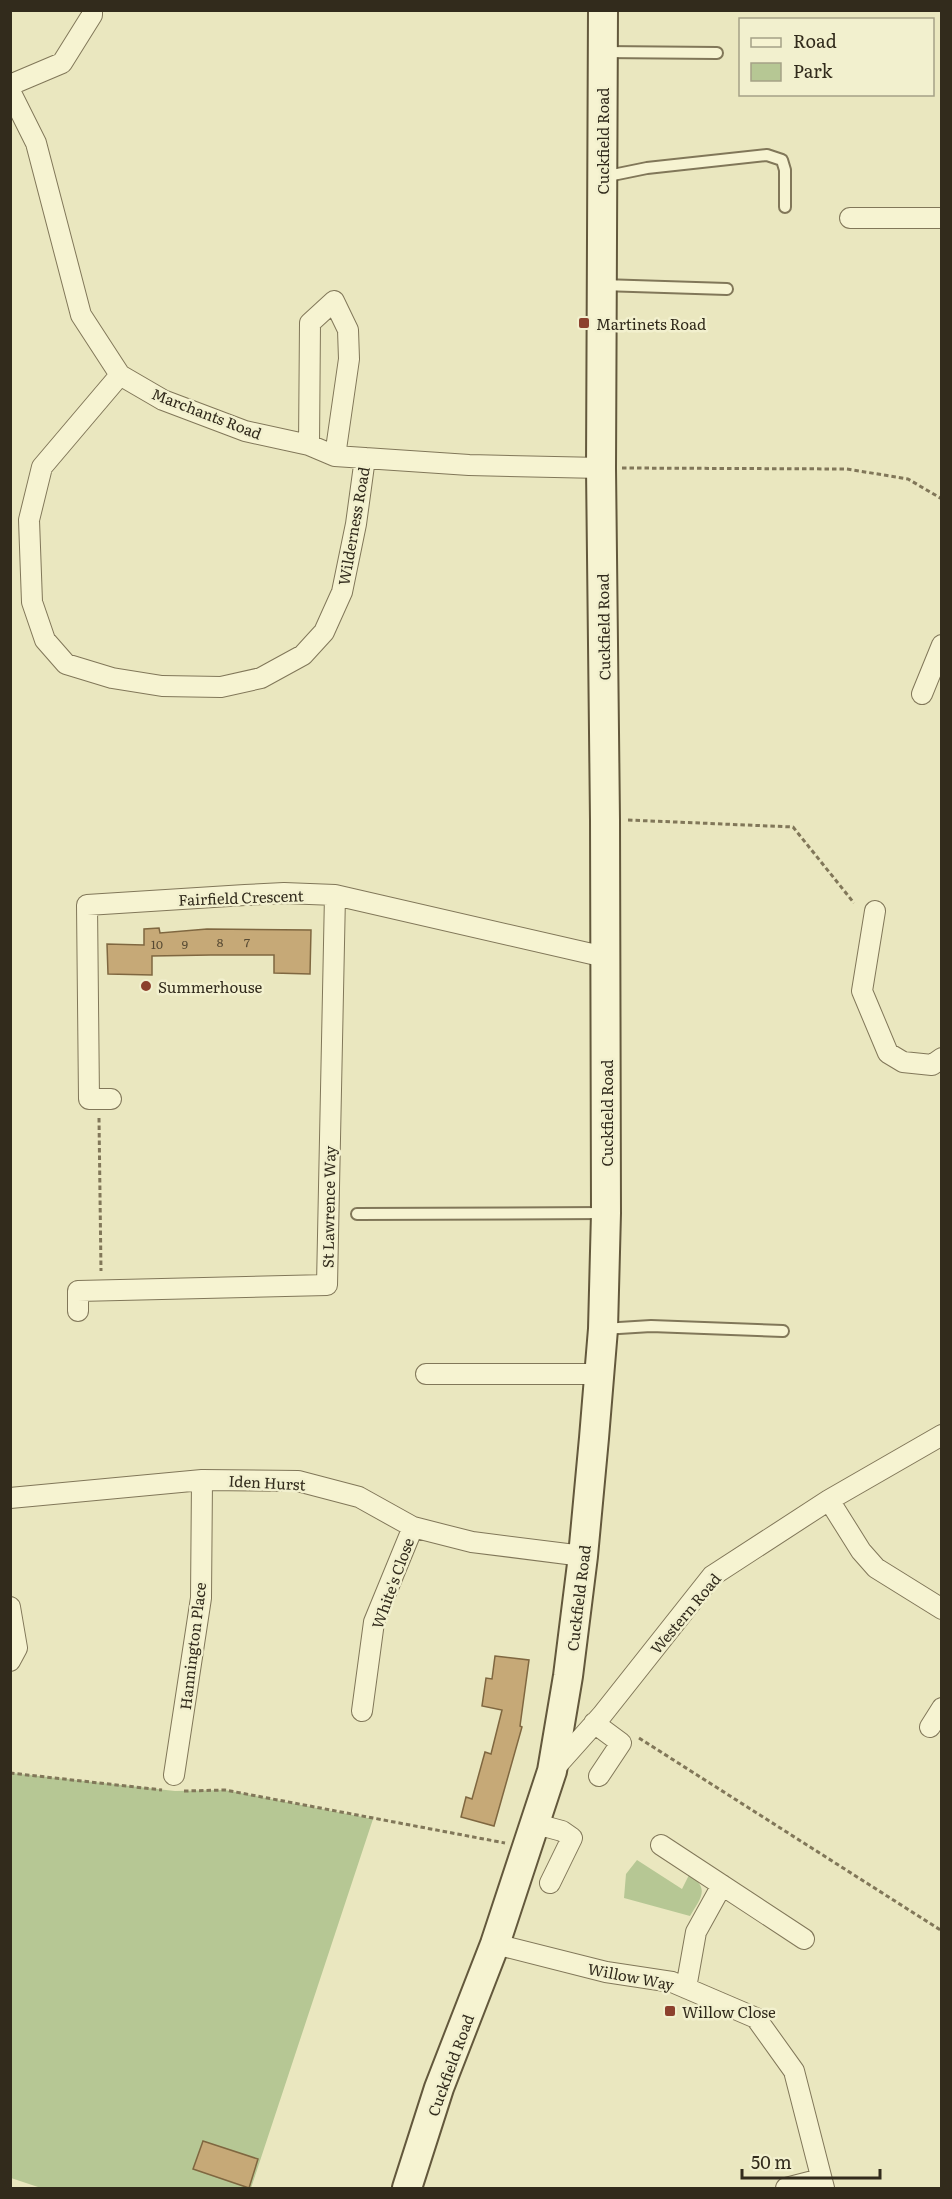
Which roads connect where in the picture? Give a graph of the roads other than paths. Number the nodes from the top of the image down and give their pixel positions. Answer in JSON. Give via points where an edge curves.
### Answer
{"nodes":[{"id":1,"x":92,"y":10,"type":"edge"},
{"id":2,"x":603,"y":10,"type":"edge"},
{"id":3,"x":603,"y":52,"type":"junction"},
{"id":4,"x":717,"y":53,"type":"dead end"},
{"id":5,"x":10,"y":85,"type":"edge"},
{"id":6,"x":10,"y":92,"type":"edge"},
{"id":7,"x":602,"y":177,"type":"junction"},
{"id":8,"x":785,"y":207,"type":"dead end"},
{"id":9,"x":850,"y":218,"type":"dead end"},
{"id":10,"x":942,"y":218,"type":"edge"},
{"id":11,"x":602,"y":285,"type":"junction"},
{"id":12,"x":727,"y":289,"type":"dead end"},
{"id":13,"x":120,"y":375,"type":"junction"},
{"id":14,"x":309,"y":446,"type":"junction"},
{"id":15,"x":335,"y":456,"type":"junction"},
{"id":16,"x":365,"y":458,"type":"junction"},
{"id":17,"x":601,"y":468,"type":"junction"},
{"id":18,"x":942,"y":645,"type":"edge"},
{"id":19,"x":922,"y":694,"type":"dead end"},
{"id":20,"x":335,"y":895,"type":"junction"},
{"id":21,"x":875,"y":911,"type":"dead end"},
{"id":22,"x":605,"y":957,"type":"junction"},
{"id":23,"x":942,"y":1058,"type":"edge"},
{"id":24,"x":105,"y":1099,"type":"road end"},
{"id":25,"x":606,"y":1213,"type":"junction"},
{"id":26,"x":357,"y":1214,"type":"dead end"},
{"id":27,"x":78,"y":1311,"type":"dead end"},
{"id":28,"x":603,"y":1329,"type":"junction"},
{"id":29,"x":783,"y":1330,"type":"dead end"},
{"id":30,"x":426,"y":1374,"type":"dead end"},
{"id":31,"x":599,"y":1374,"type":"junction"},
{"id":32,"x":942,"y":1435,"type":"edge"},
{"id":33,"x":202,"y":1480,"type":"junction"},
{"id":34,"x":10,"y":1498,"type":"edge"},
{"id":35,"x":829,"y":1500,"type":"junction"},
{"id":36,"x":413,"y":1527,"type":"junction"},
{"id":37,"x":583,"y":1556,"type":"junction"},
{"id":38,"x":10,"y":1606,"type":"edge"},
{"id":39,"x":942,"y":1610,"type":"edge"},
{"id":40,"x":10,"y":1661,"type":"edge"},
{"id":41,"x":942,"y":1708,"type":"edge"},
{"id":42,"x":362,"y":1711,"type":"dead end"},
{"id":43,"x":594,"y":1723,"type":"junction"},
{"id":44,"x":930,"y":1727,"type":"dead end"},
{"id":45,"x":552,"y":1771,"type":"junction"},
{"id":46,"x":599,"y":1776,"type":"dead end"},
{"id":47,"x":171,"y":1785,"type":"road end"},
{"id":48,"x":532,"y":1835,"type":"junction"},
{"id":49,"x":661,"y":1845,"type":"dead end"},
{"id":50,"x":550,"y":1883,"type":"dead end"},
{"id":51,"x":722,"y":1885,"type":"junction"},
{"id":52,"x":804,"y":1939,"type":"dead end"},
{"id":53,"x":495,"y":1944,"type":"junction"},
{"id":54,"x":686,"y":1988,"type":"junction"},
{"id":55,"x":823,"y":2184,"type":"edge"},
{"id":56,"x":407,"y":2188,"type":"edge"},
{"id":57,"x":786,"y":2188,"type":"edge"}],
"edges":[{"from":1,"to":5,"type":"street","via":[[62,63]]},
{"from":2,"to":3,"type":"street","name":"Cuckfield Road"},
{"from":3,"to":4,"type":"lane"},
{"from":3,"to":7,"type":"street","name":"Cuckfield Road"},
{"from":6,"to":13,"type":"street","name":"Marchants Road","via":[[36,143],[81,315]]},
{"from":7,"to":8,"type":"lane","via":[[767,155],[782,160]]},
{"from":7,"to":11,"type":"street","name":"Cuckfield Road"},
{"from":9,"to":10,"type":"street"},
{"from":11,"to":12,"type":"lane"},
{"from":11,"to":17,"type":"street","name":"Cuckfield Road"},
{"from":13,"to":14,"type":"street","name":"Marchants Road","via":[[163,400],[244,431]]},
{"from":13,"to":16,"type":"street","name":"Wilderness Road","via":[[42,467],[29,520],[32,602],[45,640],[66,664],[112,678],[162,686],[221,687],[261,678],[303,655],[324,632],[342,592]]},
{"from":14,"to":15,"type":"street","name":"Marchants Road"},
{"from":14,"to":15,"type":"street","via":[[310,323],[334,301],[348,330],[349,359]]},
{"from":15,"to":16,"type":"street","name":"Marchants Road"},
{"from":16,"to":17,"type":"street","name":"Marchants Road"},
{"from":17,"to":22,"type":"street","name":"Cuckfield Road"},
{"from":18,"to":19,"type":"street"},
{"from":20,"to":22,"type":"street","name":"Fairfield Crescent"},
{"from":20,"to":24,"type":"street","name":"Fairfield Crescent","via":[[284,893],[87,905],[89,1099]]},
{"from":20,"to":27,"type":"street","name":"St Lawrence Way","via":[[327,1285],[78,1291]]},
{"from":21,"to":23,"type":"street","via":[[862,991],[888,1053],[903,1062],[932,1065]]},
{"from":22,"to":25,"type":"street","name":"Cuckfield Road"},
{"from":25,"to":26,"type":"lane"},
{"from":25,"to":28,"type":"street","name":"Cuckfield Road"},
{"from":28,"to":29,"type":"lane","via":[[651,1326]]},
{"from":28,"to":31,"type":"street","name":"Cuckfield Road"},
{"from":30,"to":31,"type":"street"},
{"from":31,"to":37,"type":"street","name":"Cuckfield Road"},
{"from":32,"to":35,"type":"street","name":"Western Road"},
{"from":33,"to":34,"type":"street","name":"Iden Hurst"},
{"from":33,"to":36,"type":"street","name":"Iden Hurst","via":[[298,1481],[359,1497]]},
{"from":33,"to":47,"type":"street","name":"Hannington Place","via":[[201,1598]]},
{"from":35,"to":39,"type":"street","via":[[876,1568]]},
{"from":35,"to":43,"type":"street","name":"Western Road","via":[[712,1576]]},
{"from":36,"to":37,"type":"street","name":"Iden Hurst","via":[[472,1542]]},
{"from":36,"to":42,"type":"street","name":"White's Close","via":[[374,1622]]},
{"from":37,"to":45,"type":"street","name":"Cuckfield Road"},
{"from":38,"to":40,"type":"street","via":[[17,1648]]},
{"from":41,"to":44,"type":"street"},
{"from":43,"to":45,"type":"street","name":"Western Road"},
{"from":43,"to":46,"type":"street","via":[[621,1743]]},
{"from":45,"to":48,"type":"street","name":"Cuckfield Road"},
{"from":48,"to":50,"type":"street","via":[[562,1832],[572,1838]]},
{"from":48,"to":53,"type":"street","name":"Cuckfield Road"},
{"from":49,"to":51,"type":"street"},
{"from":51,"to":52,"type":"street"},
{"from":51,"to":54,"type":"street","via":[[696,1932]]},
{"from":53,"to":54,"type":"street","name":"Willow Way"},
{"from":53,"to":56,"type":"street","name":"Cuckfield Road","via":[[439,2088]]},
{"from":54,"to":55,"type":"street","name":"Willow Way","via":[[756,2018],[794,2071]]},
{"from":55,"to":57,"type":"street"}]}
